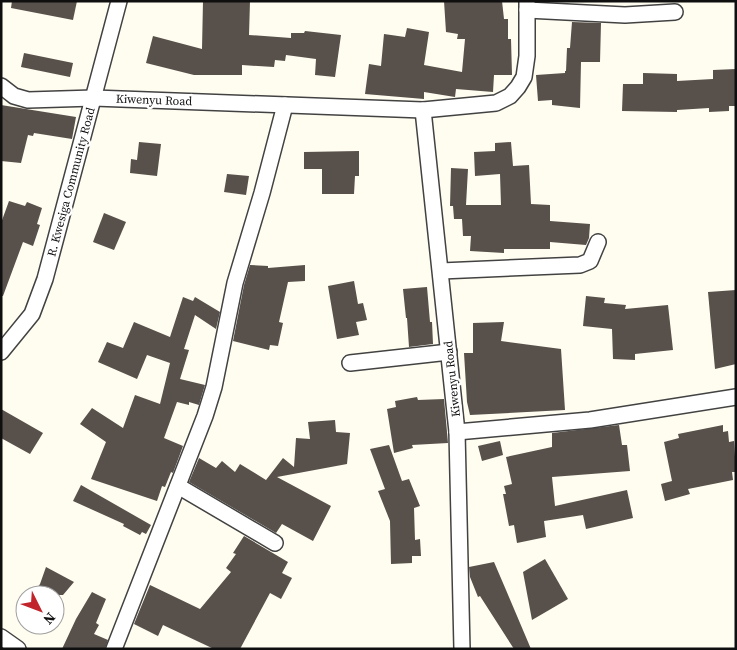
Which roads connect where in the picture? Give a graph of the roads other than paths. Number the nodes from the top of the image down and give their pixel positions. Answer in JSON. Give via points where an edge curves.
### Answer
{"nodes":[{"id":1,"x":119,"y":1,"type":"edge"},
{"id":2,"x":527,"y":5,"type":"edge"},
{"id":3,"x":675,"y":12,"type":"dead end"},
{"id":4,"x":1,"y":86,"type":"edge"},
{"id":5,"x":94,"y":98,"type":"junction"},
{"id":6,"x":285,"y":105,"type":"junction"},
{"id":7,"x":424,"y":110,"type":"junction"},
{"id":8,"x":598,"y":242,"type":"dead end"},
{"id":9,"x":441,"y":271,"type":"junction"},
{"id":10,"x":1,"y":352,"type":"edge"},
{"id":11,"x":449,"y":352,"type":"junction"},
{"id":12,"x":350,"y":363,"type":"dead end"},
{"id":13,"x":736,"y":398,"type":"edge"},
{"id":14,"x":457,"y":432,"type":"junction"},
{"id":15,"x":178,"y":486,"type":"junction"},
{"id":16,"x":275,"y":543,"type":"dead end"},
{"id":17,"x":1,"y":637,"type":"edge"},
{"id":18,"x":18,"y":649,"type":"edge"},
{"id":19,"x":114,"y":649,"type":"edge"},
{"id":20,"x":462,"y":649,"type":"edge"}],
"edges":[{"from":1,"to":5,"type":"street","name":"R. Kwesiga Community Road"},
{"from":2,"to":3,"type":"street","via":[[626,15]]},
{"from":2,"to":7,"type":"street","name":"Kiwenyu Road","via":[[524,76],[510,96],[496,103]]},
{"from":4,"to":5,"type":"street","name":"Kiwenyu Road","via":[[14,96],[28,100]]},
{"from":5,"to":6,"type":"street","name":"Kiwenyu Road"},
{"from":5,"to":10,"type":"street","name":"R. Kwesiga Community Road","via":[[38,300],[28,319]]},
{"from":6,"to":7,"type":"street","name":"Kiwenyu Road"},
{"from":6,"to":15,"type":"street","via":[[235,283],[214,387]]},
{"from":7,"to":9,"type":"street","name":"Kiwenyu Road"},
{"from":8,"to":9,"type":"street","via":[[590,261],[580,265]]},
{"from":9,"to":11,"type":"street","name":"Kiwenyu Road"},
{"from":11,"to":12,"type":"street"},
{"from":11,"to":14,"type":"street","name":"Kiwenyu Road"},
{"from":13,"to":14,"type":"street","via":[[590,420]]},
{"from":14,"to":20,"type":"street","name":"Kiwenyu Road"},
{"from":15,"to":16,"type":"street"},
{"from":15,"to":19,"type":"street"},
{"from":17,"to":18,"type":"street"}]}
